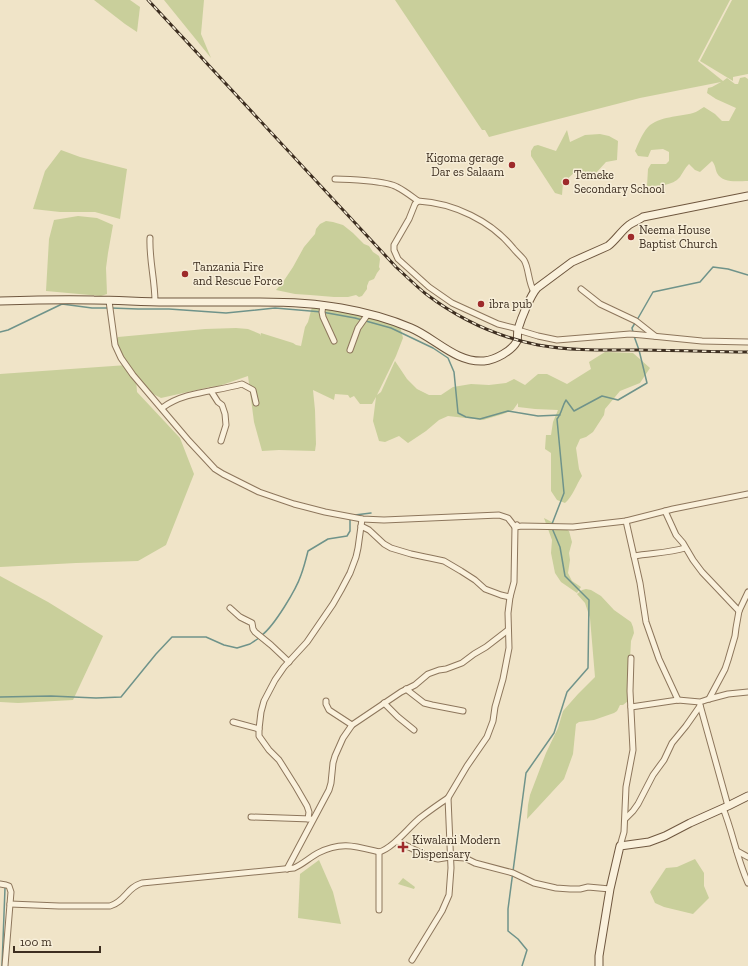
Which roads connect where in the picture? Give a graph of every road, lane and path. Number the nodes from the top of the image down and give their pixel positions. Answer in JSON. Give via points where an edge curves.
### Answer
{"nodes":[{"id":1,"x":335,"y":179,"type":"dead end"},
{"id":2,"x":748,"y":196,"type":"edge"},
{"id":3,"x":418,"y":201,"type":"junction"},
{"id":4,"x":150,"y":238,"type":"dead end"},
{"id":5,"x":581,"y":289,"type":"dead end"},
{"id":6,"x":534,"y":292,"type":"junction"},
{"id":7,"x":0,"y":301,"type":"edge"},
{"id":8,"x":109,"y":301,"type":"junction"},
{"id":9,"x":155,"y":302,"type":"junction"},
{"id":10,"x":323,"y":305,"type":"junction"},
{"id":11,"x":368,"y":314,"type":"junction"},
{"id":12,"x":518,"y":330,"type":"junction"},
{"id":13,"x":656,"y":337,"type":"junction"},
{"id":14,"x":334,"y":341,"type":"dead end"},
{"id":15,"x":748,"y":342,"type":"edge"},
{"id":16,"x":350,"y":350,"type":"dead end"},
{"id":17,"x":211,"y":391,"type":"junction"},
{"id":18,"x":256,"y":403,"type":"dead end"},
{"id":19,"x":162,"y":408,"type":"junction"},
{"id":20,"x":221,"y":441,"type":"dead end"},
{"id":21,"x":748,"y":494,"type":"edge"},
{"id":22,"x":665,"y":511,"type":"junction"},
{"id":23,"x":362,"y":519,"type":"junction"},
{"id":24,"x":626,"y":521,"type":"junction"},
{"id":25,"x":361,"y":526,"type":"junction"},
{"id":26,"x":516,"y":526,"type":"junction"},
{"id":27,"x":685,"y":548,"type":"junction"},
{"id":28,"x":634,"y":556,"type":"junction"},
{"id":29,"x":748,"y":592,"type":"edge"},
{"id":30,"x":510,"y":596,"type":"junction"},
{"id":31,"x":230,"y":608,"type":"dead end"},
{"id":32,"x":739,"y":611,"type":"junction"},
{"id":33,"x":508,"y":630,"type":"junction"},
{"id":34,"x":631,"y":658,"type":"dead end"},
{"id":35,"x":289,"y":662,"type":"junction"},
{"id":36,"x":406,"y":689,"type":"junction"},
{"id":37,"x":748,"y":692,"type":"edge"},
{"id":38,"x":709,"y":699,"type":"junction"},
{"id":39,"x":678,"y":700,"type":"junction"},
{"id":40,"x":326,"y":701,"type":"dead end"},
{"id":41,"x":384,"y":703,"type":"junction"},
{"id":42,"x":700,"y":704,"type":"junction"},
{"id":43,"x":631,"y":707,"type":"junction"},
{"id":44,"x":463,"y":711,"type":"dead end"},
{"id":45,"x":233,"y":722,"type":"dead end"},
{"id":46,"x":352,"y":725,"type":"junction"},
{"id":47,"x":258,"y":729,"type":"junction"},
{"id":48,"x":414,"y":730,"type":"dead end"},
{"id":49,"x":748,"y":796,"type":"edge"},
{"id":50,"x":448,"y":798,"type":"junction"},
{"id":51,"x":726,"y":807,"type":"junction"},
{"id":52,"x":251,"y":817,"type":"dead end"},
{"id":53,"x":626,"y":818,"type":"junction"},
{"id":54,"x":311,"y":819,"type":"junction"},
{"id":55,"x":397,"y":841,"type":"junction"},
{"id":56,"x":620,"y":846,"type":"junction"},
{"id":57,"x":736,"y":851,"type":"junction"},
{"id":58,"x":379,"y":852,"type":"junction"},
{"id":59,"x":450,"y":857,"type":"junction"},
{"id":60,"x":748,"y":857,"type":"edge"},
{"id":61,"x":286,"y":869,"type":"junction"},
{"id":62,"x":748,"y":883,"type":"edge"},
{"id":63,"x":0,"y":884,"type":"edge"},
{"id":64,"x":610,"y":890,"type":"junction"},
{"id":65,"x":10,"y":904,"type":"junction"},
{"id":66,"x":379,"y":910,"type":"dead end"},
{"id":67,"x":412,"y":960,"type":"dead end"},
{"id":68,"x":5,"y":966,"type":"edge"},
{"id":69,"x":599,"y":966,"type":"edge"}],
"edges":[{"from":1,"to":3,"type":"street","via":[[396,186]]},
{"from":2,"to":6,"type":"street","via":[[643,217],[628,226],[608,246],[572,262]]},
{"from":3,"to":6,"type":"street","via":[[427,201],[466,213],[498,233],[524,260],[530,286]]},
{"from":3,"to":12,"type":"street","via":[[394,245],[398,259],[452,304],[492,322]]},
{"from":4,"to":9,"type":"street"},
{"from":5,"to":13,"type":"street","via":[[600,304],[636,321]]},
{"from":6,"to":12,"type":"street"},
{"from":7,"to":8,"type":"street"},
{"from":8,"to":9,"type":"street"},
{"from":8,"to":19,"type":"street","via":[[115,345],[121,358]]},
{"from":9,"to":10,"type":"street","via":[[284,302]]},
{"from":10,"to":11,"type":"street"},
{"from":10,"to":14,"type":"street","via":[[323,317]]},
{"from":11,"to":12,"type":"street","via":[[410,327],[468,360],[484,361],[500,356],[516,342]]},
{"from":11,"to":16,"type":"street","via":[[358,328]]},
{"from":12,"to":13,"type":"street","via":[[557,340],[630,334]]},
{"from":13,"to":15,"type":"street"},
{"from":17,"to":18,"type":"street","via":[[242,384],[253,390]]},
{"from":17,"to":19,"type":"street","via":[[180,398]]},
{"from":17,"to":20,"type":"street","via":[[222,405],[225,414],[226,425]]},
{"from":19,"to":23,"type":"street","via":[[189,441],[222,474],[259,492],[294,504]]},
{"from":21,"to":22,"type":"street"},
{"from":22,"to":24,"type":"street"},
{"from":22,"to":27,"type":"street"},
{"from":23,"to":25,"type":"street"},
{"from":23,"to":26,"type":"street","via":[[499,515],[508,518]]},
{"from":24,"to":26,"type":"street","via":[[573,526]]},
{"from":24,"to":28,"type":"street"},
{"from":25,"to":30,"type":"street","via":[[391,548],[444,561],[485,589]]},
{"from":25,"to":35,"type":"street","via":[[356,557],[350,573],[307,642]]},
{"from":26,"to":30,"type":"street","via":[[514,582]]},
{"from":27,"to":28,"type":"street"},
{"from":27,"to":32,"type":"street","via":[[702,572]]},
{"from":28,"to":39,"type":"street","via":[[646,622],[659,659]]},
{"from":29,"to":32,"type":"street"},
{"from":30,"to":33,"type":"street"},
{"from":31,"to":35,"type":"street","via":[[252,623],[254,630]]},
{"from":32,"to":38,"type":"street","via":[[725,669]]},
{"from":33,"to":36,"type":"street","via":[[462,663],[432,672]]},
{"from":33,"to":50,"type":"street","via":[[507,661],[493,721],[487,737]]},
{"from":34,"to":43,"type":"street"},
{"from":35,"to":47,"type":"street","via":[[265,699]]},
{"from":36,"to":41,"type":"street"},
{"from":36,"to":44,"type":"street","via":[[424,703]]},
{"from":37,"to":38,"type":"street"},
{"from":38,"to":42,"type":"street"},
{"from":39,"to":42,"type":"street"},
{"from":39,"to":43,"type":"street"},
{"from":40,"to":46,"type":"street","via":[[329,710]]},
{"from":41,"to":46,"type":"street"},
{"from":41,"to":48,"type":"street"},
{"from":42,"to":51,"type":"street"},
{"from":42,"to":53,"type":"street","via":[[672,743],[633,812]]},
{"from":43,"to":53,"type":"street","via":[[633,750],[626,787]]},
{"from":45,"to":47,"type":"street"},
{"from":46,"to":54,"type":"street","via":[[333,763],[329,790]]},
{"from":47,"to":54,"type":"street","via":[[262,741],[279,760],[296,787]]},
{"from":49,"to":51,"type":"street"},
{"from":50,"to":55,"type":"street","via":[[421,817]]},
{"from":50,"to":59,"type":"street"},
{"from":51,"to":56,"type":"street","via":[[649,842]]},
{"from":51,"to":57,"type":"street"},
{"from":52,"to":54,"type":"street"},
{"from":53,"to":56,"type":"street"},
{"from":54,"to":61,"type":"street"},
{"from":55,"to":58,"type":"street"},
{"from":55,"to":59,"type":"street","via":[[438,859]]},
{"from":56,"to":64,"type":"street"},
{"from":57,"to":60,"type":"street"},
{"from":57,"to":62,"type":"street"},
{"from":58,"to":61,"type":"street","via":[[353,846],[331,847],[300,866]]},
{"from":58,"to":66,"type":"street"},
{"from":59,"to":64,"type":"street","via":[[465,858],[513,873],[534,883],[556,888],[575,889],[588,886]]},
{"from":59,"to":67,"type":"street","via":[[449,895]]},
{"from":61,"to":65,"type":"street","via":[[142,883],[133,887],[122,900],[110,906]]},
{"from":63,"to":65,"type":"street","via":[[8,886],[11,892]]},
{"from":64,"to":69,"type":"street"},
{"from":65,"to":68,"type":"street"}]}
